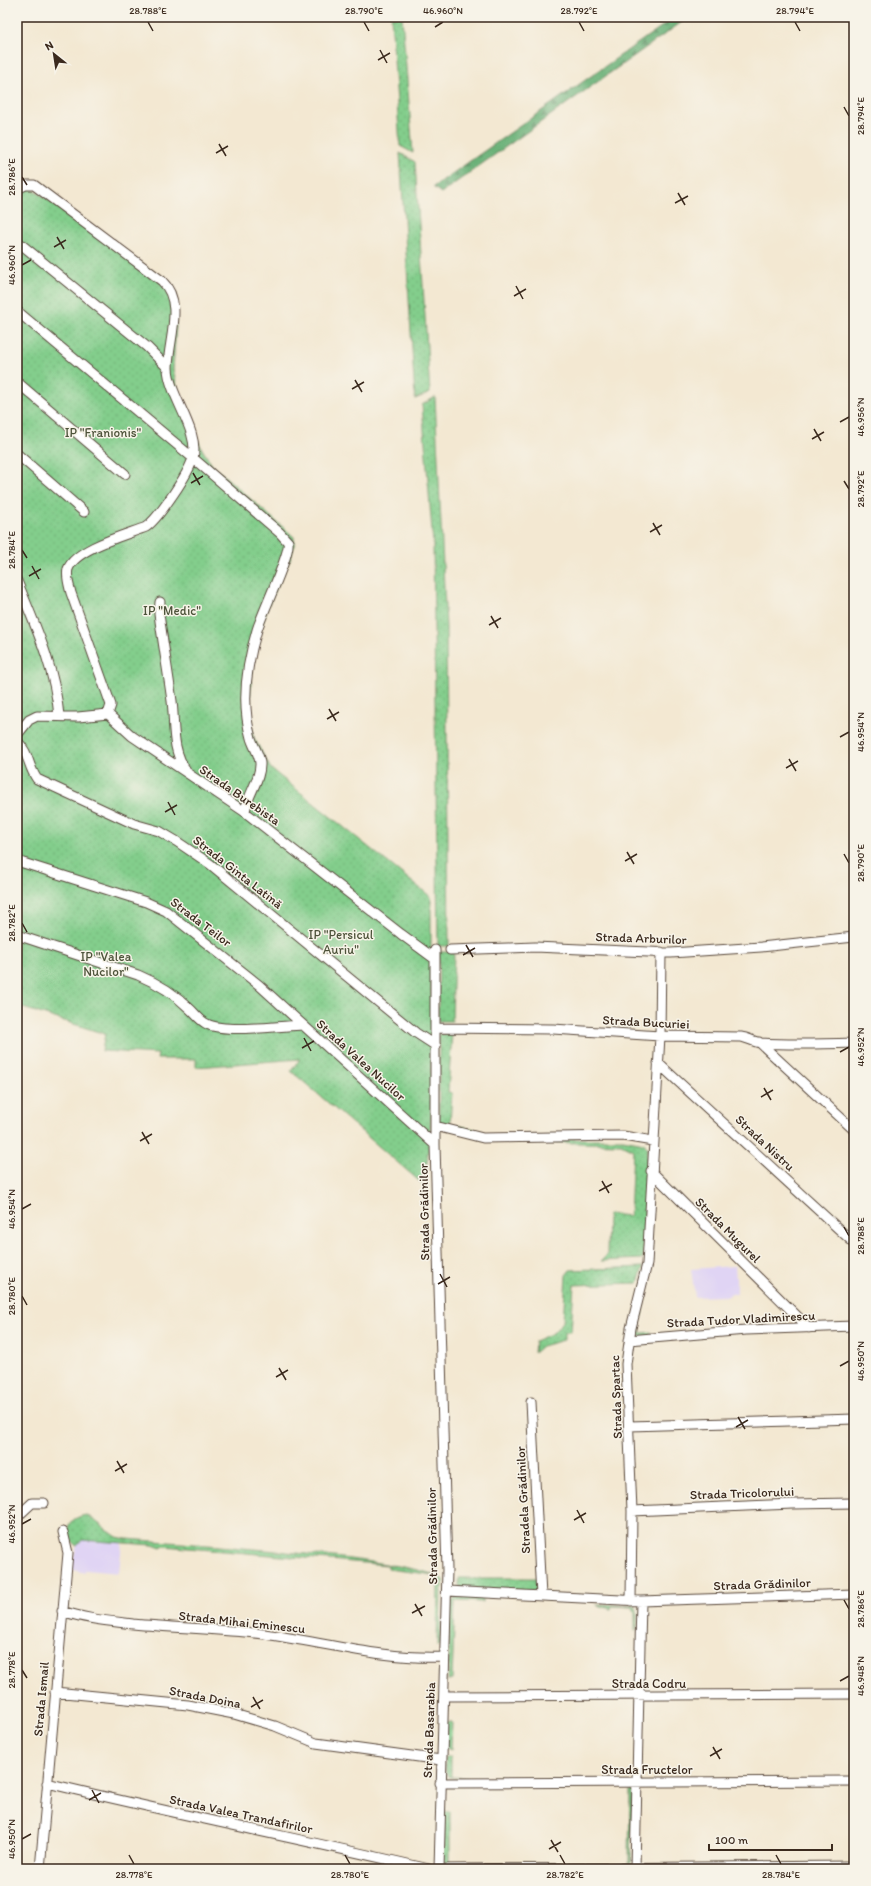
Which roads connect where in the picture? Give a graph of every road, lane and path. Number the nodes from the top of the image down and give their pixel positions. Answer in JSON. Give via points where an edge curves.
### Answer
{"nodes":[{"id":1,"x":17,"y":189,"type":"edge"},
{"id":2,"x":17,"y":241,"type":"edge"},
{"id":3,"x":17,"y":311,"type":"edge"},
{"id":4,"x":168,"y":368,"type":"junction"},
{"id":5,"x":17,"y":382,"type":"edge"},
{"id":6,"x":17,"y":454,"type":"edge"},
{"id":7,"x":193,"y":458,"type":"junction"},
{"id":8,"x":126,"y":474,"type":"dead end"},
{"id":9,"x":84,"y":512,"type":"dead end"},
{"id":10,"x":17,"y":581,"type":"edge"},
{"id":11,"x":160,"y":602,"type":"dead end"},
{"id":12,"x":108,"y":714,"type":"junction"},
{"id":13,"x":59,"y":716,"type":"junction"},
{"id":14,"x":17,"y":735,"type":"edge"},
{"id":15,"x":17,"y":741,"type":"edge"},
{"id":16,"x":177,"y":752,"type":"junction"},
{"id":17,"x":166,"y":760,"type":"junction"},
{"id":18,"x":189,"y":775,"type":"junction"},
{"id":19,"x":245,"y":812,"type":"junction"},
{"id":20,"x":17,"y":861,"type":"edge"},
{"id":21,"x":17,"y":934,"type":"edge"},
{"id":22,"x":854,"y":937,"type":"edge"},
{"id":23,"x":450,"y":950,"type":"dead end"},
{"id":24,"x":661,"y":952,"type":"junction"},
{"id":25,"x":435,"y":955,"type":"joint"},
{"id":26,"x":302,"y":1025,"type":"junction"},
{"id":27,"x":436,"y":1028,"type":"junction"},
{"id":28,"x":660,"y":1036,"type":"junction"},
{"id":29,"x":759,"y":1042,"type":"junction"},
{"id":30,"x":854,"y":1043,"type":"edge"},
{"id":31,"x":436,"y":1046,"type":"junction"},
{"id":32,"x":658,"y":1063,"type":"junction"},
{"id":33,"x":435,"y":1126,"type":"junction"},
{"id":34,"x":854,"y":1130,"type":"edge"},
{"id":35,"x":653,"y":1141,"type":"junction"},
{"id":36,"x":435,"y":1145,"type":"junction"},
{"id":37,"x":651,"y":1171,"type":"junction"},
{"id":38,"x":854,"y":1243,"type":"edge"},
{"id":39,"x":854,"y":1326,"type":"edge"},
{"id":40,"x":809,"y":1328,"type":"junction"},
{"id":41,"x":629,"y":1340,"type":"junction"},
{"id":42,"x":531,"y":1402,"type":"dead end"},
{"id":43,"x":854,"y":1419,"type":"edge"},
{"id":44,"x":630,"y":1426,"type":"junction"},
{"id":45,"x":44,"y":1503,"type":"dead end"},
{"id":46,"x":854,"y":1503,"type":"edge"},
{"id":47,"x":632,"y":1511,"type":"junction"},
{"id":48,"x":17,"y":1517,"type":"edge"},
{"id":49,"x":64,"y":1532,"type":"dead end"},
{"id":50,"x":446,"y":1591,"type":"junction"},
{"id":51,"x":854,"y":1594,"type":"edge"},
{"id":52,"x":541,"y":1596,"type":"junction"},
{"id":53,"x":631,"y":1601,"type":"junction"},
{"id":54,"x":641,"y":1601,"type":"junction"},
{"id":55,"x":62,"y":1611,"type":"junction"},
{"id":56,"x":444,"y":1657,"type":"junction"},
{"id":57,"x":55,"y":1692,"type":"junction"},
{"id":58,"x":854,"y":1694,"type":"edge"},
{"id":59,"x":444,"y":1696,"type":"junction"},
{"id":60,"x":638,"y":1696,"type":"junction"},
{"id":61,"x":441,"y":1760,"type":"junction"},
{"id":62,"x":854,"y":1780,"type":"edge"},
{"id":63,"x":636,"y":1782,"type":"junction"},
{"id":64,"x":47,"y":1783,"type":"junction"},
{"id":65,"x":440,"y":1783,"type":"junction"},
{"id":66,"x":854,"y":1866,"type":"edge"},
{"id":67,"x":40,"y":1869,"type":"edge"},
{"id":68,"x":429,"y":1869,"type":"edge"},
{"id":69,"x":439,"y":1869,"type":"edge"},
{"id":70,"x":446,"y":1869,"type":"edge"},
{"id":71,"x":635,"y":1869,"type":"edge"}],
"edges":[{"from":1,"to":4,"type":"street","via":[[34,185],[170,289],[173,331]]},
{"from":2,"to":4,"type":"street","via":[[147,347]]},
{"from":3,"to":7,"type":"street"},
{"from":4,"to":7,"type":"street","via":[[173,389],[192,438]]},
{"from":5,"to":8,"type":"street"},
{"from":6,"to":9,"type":"street"},
{"from":7,"to":12,"type":"street","via":[[154,521],[146,527],[84,553],[71,563],[68,570],[67,578],[71,593],[111,706]]},
{"from":7,"to":19,"type":"street","via":[[280,533],[288,544],[284,561],[259,622],[248,670],[247,717],[260,762],[258,776]]},
{"from":10,"to":13,"type":"street","via":[[47,655],[54,680]]},
{"from":11,"to":16,"type":"street","via":[[159,614]]},
{"from":12,"to":13,"type":"street"},
{"from":12,"to":17,"type":"street","name":"Strada Burebista","via":[[132,736]]},
{"from":13,"to":14,"type":"street","via":[[42,715],[33,718]]},
{"from":15,"to":31,"type":"street","name":"Strada Ginta Latină","via":[[28,755],[37,779],[134,824],[159,831],[176,840],[210,864],[416,1033]]},
{"from":16,"to":17,"type":"street","via":[[171,759]]},
{"from":16,"to":18,"type":"street"},
{"from":17,"to":18,"type":"street","name":"Strada Burebista"},
{"from":18,"to":19,"type":"street","name":"Strada Burebista"},
{"from":19,"to":25,"type":"street","name":"Strada Burebista","via":[[401,934]]},
{"from":20,"to":26,"type":"street","name":"Strada Teilor","via":[[158,906],[232,962]]},
{"from":21,"to":26,"type":"street","name":"Strada Valea Nucilor","via":[[157,983],[200,1019],[214,1027]]},
{"from":22,"to":24,"type":"street","name":"Strada Arburilor","via":[[671,954]]},
{"from":23,"to":24,"type":"street","name":"Strada Arburilor","via":[[534,948]]},
{"from":24,"to":28,"type":"street"},
{"from":25,"to":27,"type":"street","name":"Strada Grădinilor"},
{"from":26,"to":36,"type":"street","name":"Strada Valea Nucilor"},
{"from":27,"to":28,"type":"street","name":"Strada Bucuriei","via":[[553,1030]]},
{"from":27,"to":31,"type":"street","name":"Strada Grădinilor"},
{"from":28,"to":29,"type":"street","name":"Strada Bucuriei","via":[[741,1037]]},
{"from":28,"to":32,"type":"street"},
{"from":29,"to":30,"type":"street","name":"Strada Bucuriei","via":[[820,1045]]},
{"from":29,"to":34,"type":"street"},
{"from":31,"to":33,"type":"street","name":"Strada Grădinilor"},
{"from":32,"to":35,"type":"street"},
{"from":32,"to":38,"type":"street","name":"Strada Nistru"},
{"from":33,"to":35,"type":"street","via":[[483,1138],[623,1136]]},
{"from":33,"to":36,"type":"street","name":"Strada Grădinilor"},
{"from":35,"to":37,"type":"street"},
{"from":36,"to":50,"type":"street","name":"Strada Grădinilor"},
{"from":37,"to":40,"type":"street","name":"Strada Mugurel"},
{"from":37,"to":41,"type":"street","name":"Strada Spartac","via":[[647,1264]]},
{"from":39,"to":40,"type":"street","name":"Strada Tudor Vladimirescu"},
{"from":40,"to":41,"type":"street","name":"Strada Tudor Vladimirescu"},
{"from":41,"to":44,"type":"street","name":"Strada Spartac","via":[[626,1364]]},
{"from":42,"to":52,"type":"street","name":"Stradela Grădinilor"},
{"from":43,"to":44,"type":"street"},
{"from":44,"to":47,"type":"street","name":"Strada Spartac"},
{"from":45,"to":48,"type":"street","via":[[32,1504]]},
{"from":46,"to":47,"type":"street","name":"Strada Tricolorului"},
{"from":47,"to":53,"type":"street","name":"Strada Spartac"},
{"from":49,"to":55,"type":"street","name":"Strada Ismail","via":[[68,1553]]},
{"from":50,"to":52,"type":"street","name":"Strada Grădinilor"},
{"from":50,"to":56,"type":"street","name":"Strada Basarabia"},
{"from":51,"to":54,"type":"street","name":"Strada Grădinilor"},
{"from":52,"to":53,"type":"street","name":"Strada Grădinilor"},
{"from":53,"to":54,"type":"street","name":"Strada Grădinilor"},
{"from":54,"to":60,"type":"street"},
{"from":55,"to":56,"type":"street","name":"Strada Mihai Eminescu","via":[[78,1617],[115,1622],[263,1634],[363,1650]]},
{"from":55,"to":57,"type":"street","name":"Strada Ismail"},
{"from":56,"to":59,"type":"street","name":"Strada Basarabia"},
{"from":57,"to":61,"type":"street","name":"Strada Doina","via":[[194,1706],[275,1726],[316,1743]]},
{"from":57,"to":64,"type":"street","name":"Strada Ismail"},
{"from":58,"to":60,"type":"street","name":"Strada Codru"},
{"from":59,"to":60,"type":"street","name":"Strada Codru"},
{"from":59,"to":61,"type":"street","name":"Strada Basarabia"},
{"from":60,"to":63,"type":"street"},
{"from":61,"to":65,"type":"street","name":"Strada Basarabia"},
{"from":62,"to":63,"type":"street","name":"Strada Fructelor"},
{"from":63,"to":65,"type":"street","name":"Strada Fructelor"},
{"from":63,"to":71,"type":"street"},
{"from":64,"to":67,"type":"street","name":"Strada Ismail"},
{"from":64,"to":68,"type":"street","name":"Strada Valea Trandafirilor"},
{"from":65,"to":69,"type":"street","name":"Strada Basarabia"},
{"from":66,"to":71,"type":"street"},
{"from":70,"to":71,"type":"street"}]}
